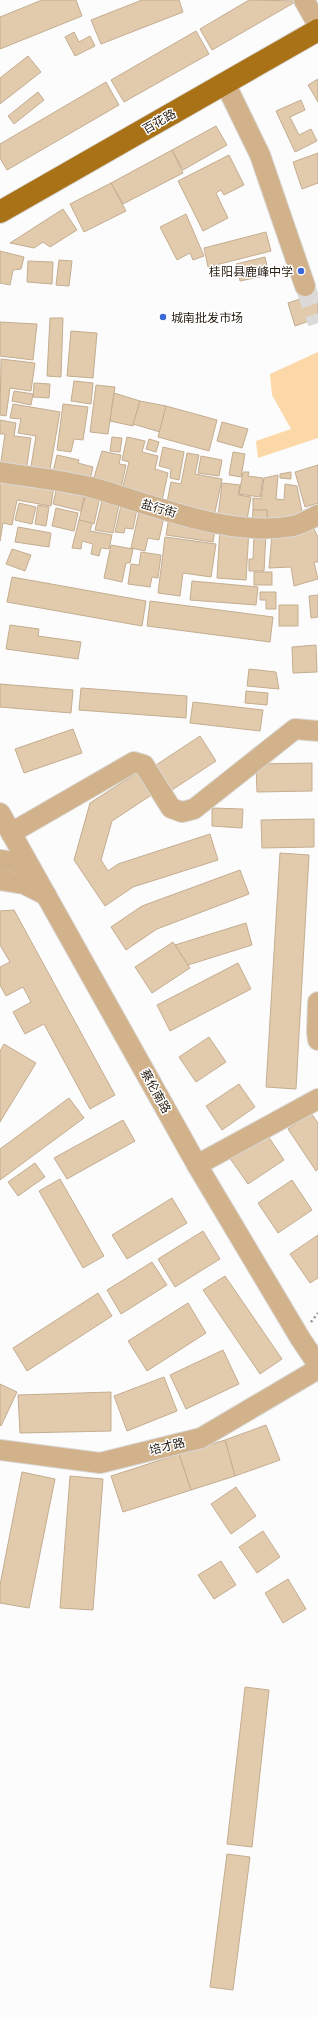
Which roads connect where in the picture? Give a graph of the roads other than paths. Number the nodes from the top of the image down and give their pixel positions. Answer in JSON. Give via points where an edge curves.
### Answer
{"nodes":[{"id":1,"x":304,"y":0,"type":"edge"},
{"id":2,"x":318,"y":25,"type":"edge"},
{"id":3,"x":318,"y":30,"type":"edge"},
{"id":4,"x":225,"y":83,"type":"junction"},
{"id":5,"x":0,"y":212,"type":"edge"},
{"id":6,"x":305,"y":286,"type":"tunnel mouth"},
{"id":7,"x":0,"y":472,"type":"edge"},
{"id":8,"x":318,"y":516,"type":"edge"},
{"id":9,"x":318,"y":731,"type":"edge"},
{"id":10,"x":0,"y":813,"type":"edge"},
{"id":11,"x":11,"y":833,"type":"junction"},
{"id":12,"x":0,"y":860,"type":"edge"},
{"id":13,"x":30,"y":867,"type":"junction"},
{"id":14,"x":0,"y":880,"type":"edge"},
{"id":15,"x":46,"y":895,"type":"junction"},
{"id":16,"x":318,"y":1002,"type":"edge"},
{"id":17,"x":318,"y":1040,"type":"edge"},
{"id":18,"x":318,"y":1099,"type":"edge"},
{"id":19,"x":197,"y":1165,"type":"junction"},
{"id":20,"x":318,"y":1364,"type":"edge"},
{"id":21,"x":318,"y":1369,"type":"edge"},
{"id":22,"x":0,"y":1450,"type":"edge"}],
"edges":[{"from":1,"to":2,"type":"street"},
{"from":3,"to":4,"type":"main road","name":"百花路"},
{"from":4,"to":5,"type":"main road","name":"百花路"},
{"from":4,"to":6,"type":"street","via":[[260,155]]},
{"from":7,"to":8,"type":"street","name":"盐行街","via":[[89,487],[170,512],[221,524],[269,529],[294,526]]},
{"from":9,"to":11,"type":"street","via":[[295,729],[194,809],[182,812],[171,808],[144,765],[134,762]]},
{"from":10,"to":11,"type":"street","name":"蔡伦南路"},
{"from":11,"to":13,"type":"street","name":"蔡伦南路"},
{"from":12,"to":13,"type":"street"},
{"from":13,"to":15,"type":"street","name":"蔡伦南路"},
{"from":14,"to":15,"type":"street","via":[[24,884]]},
{"from":15,"to":19,"type":"street","name":"蔡伦南路"},
{"from":16,"to":17,"type":"street"},
{"from":18,"to":19,"type":"street"},
{"from":19,"to":20,"type":"street","name":"蔡伦南路"},
{"from":21,"to":22,"type":"street","name":"培才路","via":[[201,1438],[100,1463]]}]}
